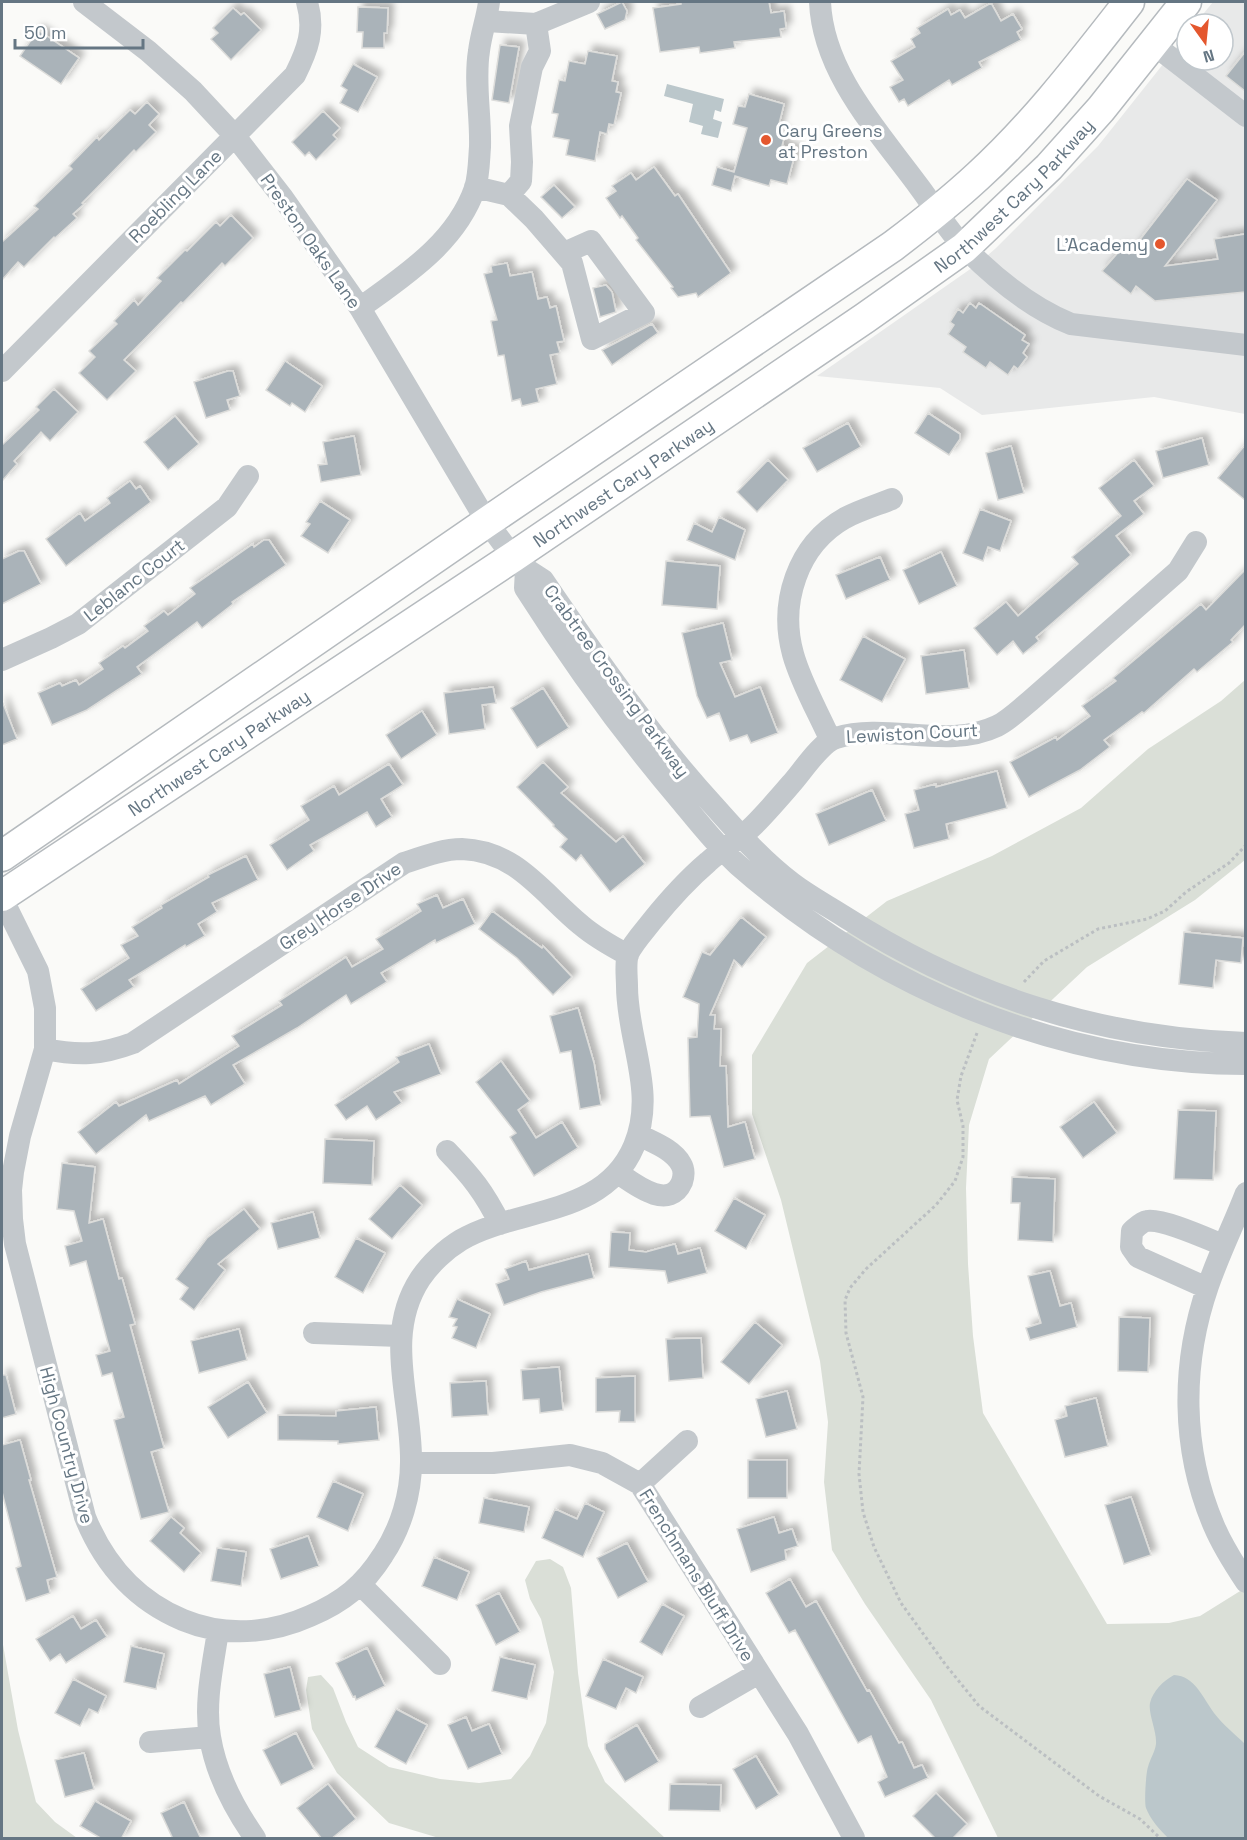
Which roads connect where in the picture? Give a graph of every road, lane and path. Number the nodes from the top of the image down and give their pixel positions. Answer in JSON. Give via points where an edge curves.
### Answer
{"nodes":[{"id":1,"x":84,"y":2,"type":"edge"},
{"id":2,"x":307,"y":2,"type":"edge"},
{"id":3,"x":589,"y":2,"type":"edge"},
{"id":4,"x":820,"y":2,"type":"edge"},
{"id":5,"x":1129,"y":2,"type":"edge"},
{"id":6,"x":1186,"y":2,"type":"edge"},
{"id":7,"x":488,"y":11,"type":"edge"},
{"id":8,"x":536,"y":24,"type":"junction"},
{"id":9,"x":1153,"y":44,"type":"junction"},
{"id":10,"x":1245,"y":116,"type":"edge"},
{"id":11,"x":234,"y":135,"type":"junction"},
{"id":12,"x":475,"y":187,"type":"junction"},
{"id":13,"x":509,"y":195,"type":"junction"},
{"id":14,"x":938,"y":211,"type":"junction"},
{"id":15,"x":964,"y":248,"type":"junction"},
{"id":16,"x":564,"y":253,"type":"dead end"},
{"id":17,"x":360,"y":308,"type":"junction"},
{"id":18,"x":1245,"y":345,"type":"edge"},
{"id":19,"x":2,"y":371,"type":"edge"},
{"id":20,"x":248,"y":476,"type":"dead end"},
{"id":21,"x":892,"y":499,"type":"dead end"},
{"id":22,"x":487,"y":522,"type":"junction"},
{"id":23,"x":1196,"y":542,"type":"dead end"},
{"id":24,"x":520,"y":563,"type":"junction"},
{"id":25,"x":2,"y":660,"type":"edge"},
{"id":26,"x":830,"y":739,"type":"junction"},
{"id":27,"x":732,"y":843,"type":"junction"},
{"id":28,"x":1245,"y":845,"type":"edge"},
{"id":29,"x":2,"y":856,"type":"edge"},
{"id":30,"x":2,"y":897,"type":"edge"},
{"id":31,"x":628,"y":955,"type":"junction"},
{"id":32,"x":1021,"y":986,"type":"dead end"},
{"id":33,"x":978,"y":1032,"type":"dead end"},
{"id":34,"x":1245,"y":1043,"type":"edge"},
{"id":35,"x":45,"y":1049,"type":"junction"},
{"id":36,"x":1245,"y":1064,"type":"edge"},
{"id":37,"x":639,"y":1135,"type":"junction"},
{"id":38,"x":447,"y":1151,"type":"dead end"},
{"id":39,"x":618,"y":1173,"type":"junction"},
{"id":40,"x":1245,"y":1193,"type":"edge"},
{"id":41,"x":500,"y":1224,"type":"junction"},
{"id":42,"x":1223,"y":1245,"type":"junction"},
{"id":43,"x":1207,"y":1288,"type":"junction"},
{"id":44,"x":314,"y":1333,"type":"dead end"},
{"id":45,"x":400,"y":1336,"type":"junction"},
{"id":46,"x":687,"y":1441,"type":"dead end"},
{"id":47,"x":411,"y":1463,"type":"junction"},
{"id":48,"x":640,"y":1484,"type":"junction"},
{"id":49,"x":1245,"y":1581,"type":"edge"},
{"id":50,"x":361,"y":1586,"type":"junction"},
{"id":51,"x":218,"y":1631,"type":"junction"},
{"id":52,"x":440,"y":1664,"type":"dead end"},
{"id":53,"x":759,"y":1673,"type":"junction"},
{"id":54,"x":700,"y":1707,"type":"dead end"},
{"id":55,"x":210,"y":1737,"type":"junction"},
{"id":56,"x":150,"y":1742,"type":"dead end"},
{"id":57,"x":255,"y":1839,"type":"edge"},
{"id":58,"x":854,"y":1839,"type":"edge"},
{"id":59,"x":1160,"y":1839,"type":"edge"}],
"edges":[{"from":1,"to":11,"type":"street","name":"Preston Oaks Lane","via":[[157,59]]},
{"from":2,"to":11,"type":"street","name":"Roebling Lane","via":[[310,35],[307,52],[295,75]]},
{"from":3,"to":8,"type":"street"},
{"from":4,"to":14,"type":"street","via":[[829,47],[840,74]]},
{"from":5,"to":14,"type":"main road","name":"Northwest Cary Parkway","via":[[1060,91],[1002,153]]},
{"from":6,"to":9,"type":"main road","name":"Northwest Cary Parkway"},
{"from":7,"to":8,"type":"street"},
{"from":7,"to":12,"type":"street","via":[[479,50],[480,148]]},
{"from":8,"to":13,"type":"street","via":[[540,51],[532,67],[519,126],[521,181]]},
{"from":9,"to":10,"type":"street"},
{"from":9,"to":15,"type":"main road","name":"Northwest Cary Parkway","via":[[1048,167]]},
{"from":11,"to":17,"type":"street","name":"Preston Oaks Lane"},
{"from":11,"to":19,"type":"street","name":"Roebling Lane"},
{"from":12,"to":13,"type":"street"},
{"from":12,"to":17,"type":"street","via":[[456,223],[417,267]]},
{"from":13,"to":16,"type":"street"},
{"from":14,"to":15,"type":"street"},
{"from":14,"to":22,"type":"main road","name":"Northwest Cary Parkway","via":[[835,286]]},
{"from":15,"to":18,"type":"street","via":[[1003,284],[1050,316],[1071,324]]},
{"from":15,"to":24,"type":"main road","name":"Northwest Cary Parkway"},
{"from":17,"to":22,"type":"street","name":"Preston Oaks Lane"},
{"from":20,"to":25,"type":"street","name":"Leblanc Court","via":[[227,507],[78,624]]},
{"from":21,"to":26,"type":"street","via":[[846,518],[819,538],[799,567],[791,588],[787,622],[794,657]]},
{"from":22,"to":24,"type":"street","name":"Crabtree Crossing Parkway"},
{"from":22,"to":29,"type":"main road","name":"Northwest Cary Parkway"},
{"from":23,"to":26,"type":"street","name":"Lewiston Court","via":[[1178,571],[1029,702],[996,726],[968,734],[854,734]]},
{"from":24,"to":27,"type":"street","name":"Crabtree Crossing Parkway","via":[[525,588],[609,712],[651,767]]},
{"from":24,"to":30,"type":"main road","name":"Northwest Cary Parkway"},
{"from":26,"to":27,"type":"street","name":"Lewiston Court","via":[[778,799]]},
{"from":27,"to":31,"type":"street","via":[[674,895]]},
{"from":27,"to":34,"type":"street","name":"Crabtree Crossing Parkway","via":[[874,936],[939,971],[983,989],[1027,1006],[1122,1031]]},
{"from":27,"to":36,"type":"street","name":"Crabtree Crossing Parkway","via":[[737,864],[780,899],[897,975],[958,1004],[1033,1032],[1123,1054]]},
{"from":28,"to":32,"type":"path","via":[[1229,863],[1165,911],[1147,920],[1098,929],[1044,961]]},
{"from":30,"to":35,"type":"street","name":"High Country Drive","via":[[38,971],[45,1008]]},
{"from":31,"to":35,"type":"street","name":"Grey Horse Drive","via":[[579,924],[526,873],[489,854],[461,849],[404,863],[133,1043],[81,1055]]},
{"from":31,"to":37,"type":"street","name":"High Country Drive","via":[[627,1004],[644,1094]]},
{"from":33,"to":59,"type":"path","via":[[957,1100],[963,1126],[963,1157],[955,1181],[936,1205],[866,1269],[845,1300],[846,1333],[863,1397],[859,1474],[862,1512],[901,1603],[979,1706],[1099,1796],[1140,1819]]},
{"from":35,"to":51,"type":"street","name":"High Country Drive","via":[[20,1136],[11,1190],[12,1219],[85,1517],[100,1550],[123,1580],[162,1610]]},
{"from":37,"to":39,"type":"street","name":"High Country Drive"},
{"from":37,"to":39,"type":"street","via":[[673,1154],[682,1164],[684,1176],[680,1185],[671,1193],[657,1196]]},
{"from":38,"to":41,"type":"street","via":[[473,1178]]},
{"from":39,"to":41,"type":"street","name":"High Country Drive","via":[[584,1197]]},
{"from":40,"to":42,"type":"street"},
{"from":41,"to":45,"type":"street","name":"High Country Drive","via":[[462,1240],[439,1257],[421,1278],[407,1304]]},
{"from":42,"to":43,"type":"street"},
{"from":42,"to":43,"type":"street","via":[[1161,1222],[1148,1220],[1132,1231],[1131,1247],[1137,1257]]},
{"from":43,"to":49,"type":"street","via":[[1189,1365],[1189,1428],[1205,1504]]},
{"from":44,"to":45,"type":"street"},
{"from":45,"to":47,"type":"street","name":"High Country Drive"},
{"from":46,"to":48,"type":"street"},
{"from":47,"to":48,"type":"street","name":"Frenchmans Bluff Drive","via":[[493,1463],[570,1455],[602,1463]]},
{"from":47,"to":50,"type":"street","name":"High Country Drive","via":[[407,1499],[398,1526],[390,1545]]},
{"from":48,"to":53,"type":"street","name":"Frenchmans Bluff Drive"},
{"from":50,"to":51,"type":"street","name":"High Country Drive","via":[[336,1604],[287,1625]]},
{"from":50,"to":52,"type":"street"},
{"from":51,"to":55,"type":"street","via":[[210,1694]]},
{"from":53,"to":54,"type":"street"},
{"from":53,"to":58,"type":"street","name":"Frenchmans Bluff Drive","via":[[808,1752]]},
{"from":55,"to":56,"type":"street"},
{"from":55,"to":57,"type":"street","via":[[232,1800]]}]}
